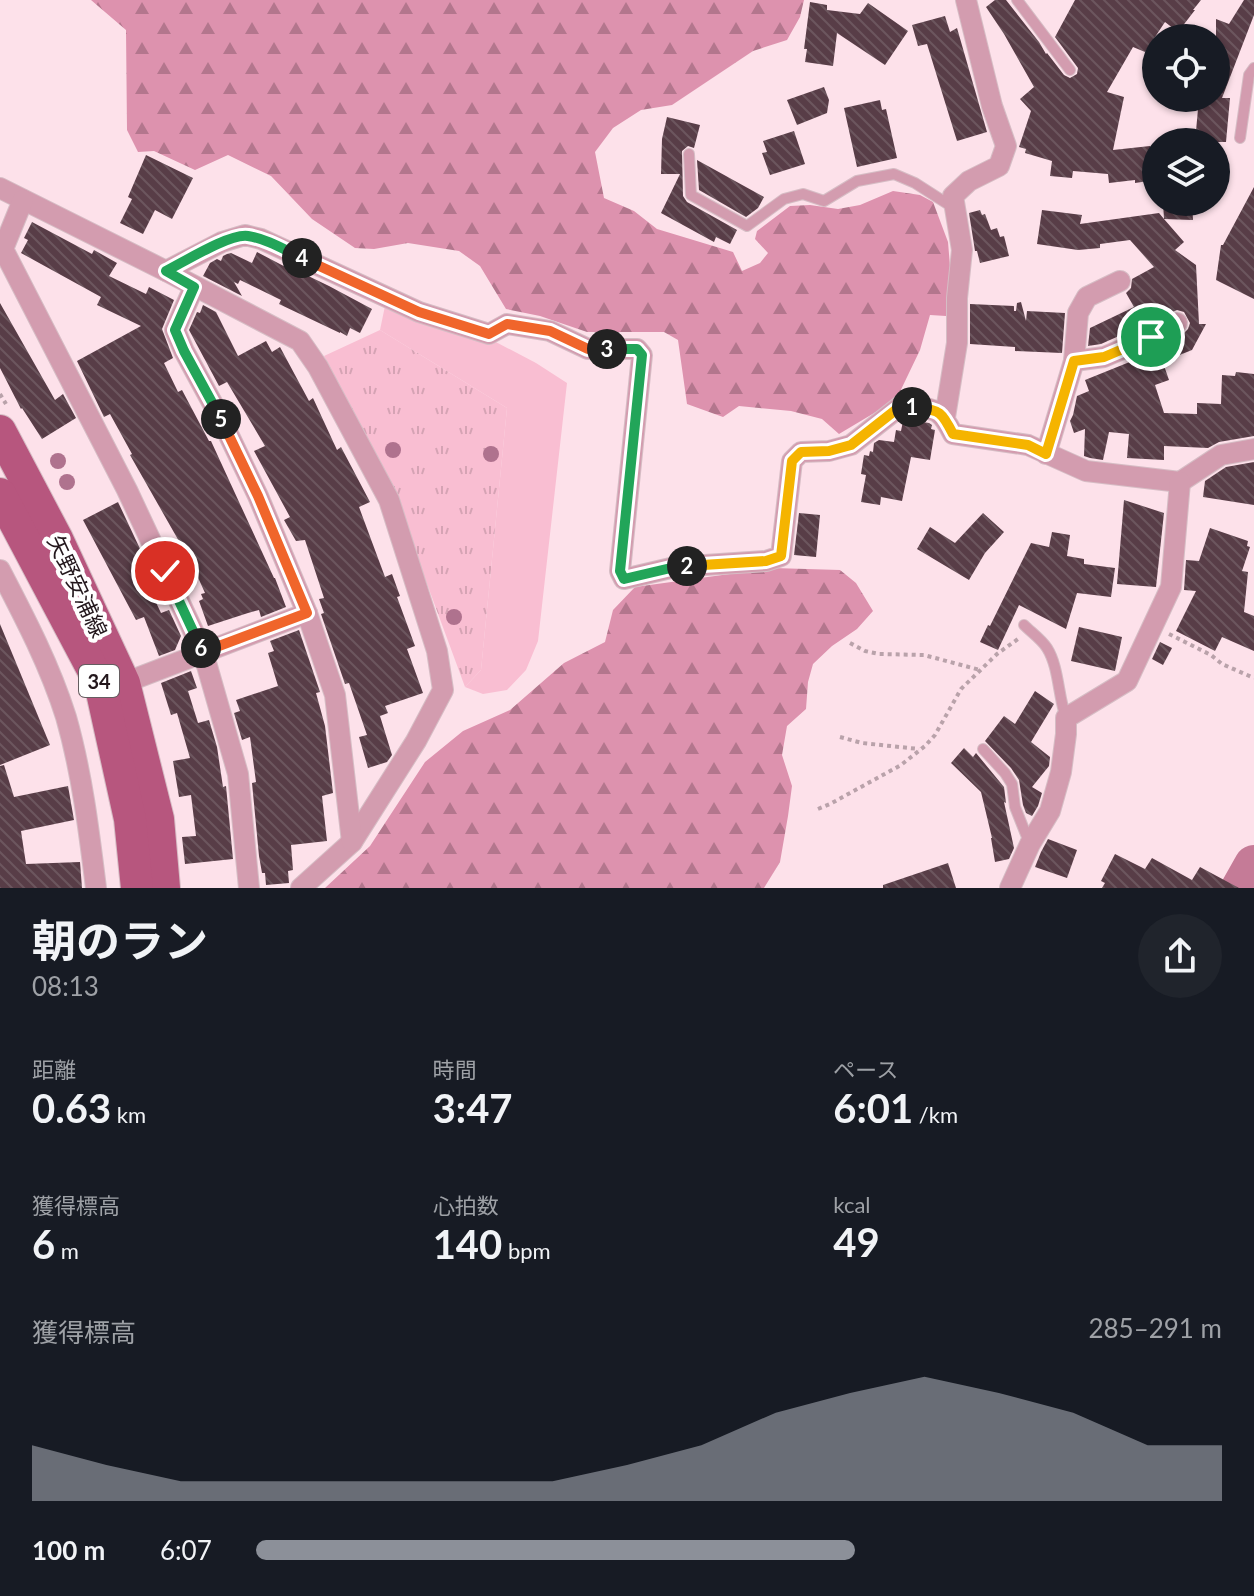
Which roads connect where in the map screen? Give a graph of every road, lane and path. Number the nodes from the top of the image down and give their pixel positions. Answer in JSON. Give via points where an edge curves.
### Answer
{"nodes":[{"id":1,"x":966,"y":0,"type":"edge"},
{"id":2,"x":1017,"y":0,"type":"edge"},
{"id":3,"x":1254,"y":68,"type":"edge"},
{"id":4,"x":1070,"y":70,"type":"dead end"},
{"id":5,"x":1240,"y":138,"type":"dead end"},
{"id":6,"x":689,"y":154,"type":"dead end"},
{"id":7,"x":0,"y":188,"type":"edge"},
{"id":8,"x":23,"y":200,"type":"junction"},
{"id":9,"x":955,"y":208,"type":"junction"},
{"id":10,"x":166,"y":271,"type":"junction"},
{"id":11,"x":1120,"y":281,"type":"dead end"},
{"id":12,"x":194,"y":287,"type":"junction"},
{"id":13,"x":1177,"y":323,"type":"dead end"},
{"id":14,"x":1074,"y":361,"type":"junction"},
{"id":15,"x":945,"y":417,"type":"junction"},
{"id":16,"x":0,"y":431,"type":"edge"},
{"id":17,"x":1254,"y":449,"type":"edge"},
{"id":18,"x":1046,"y":454,"type":"junction"},
{"id":19,"x":1180,"y":482,"type":"junction"},
{"id":20,"x":0,"y":494,"type":"edge"},
{"id":21,"x":0,"y":570,"type":"edge"},
{"id":22,"x":307,"y":613,"type":"junction"},
{"id":23,"x":1152,"y":626,"type":"junction"},
{"id":24,"x":1027,"y":628,"type":"joint"},
{"id":25,"x":850,"y":643,"type":"dead end"},
{"id":26,"x":203,"y":652,"type":"junction"},
{"id":27,"x":980,"y":670,"type":"junction"},
{"id":28,"x":1254,"y":678,"type":"edge"},
{"id":29,"x":124,"y":683,"type":"junction"},
{"id":30,"x":1066,"y":718,"type":"junction"},
{"id":31,"x":840,"y":737,"type":"dead end"},
{"id":32,"x":983,"y":749,"type":"dead end"},
{"id":33,"x":921,"y":750,"type":"junction"},
{"id":34,"x":818,"y":809,"type":"dead end"},
{"id":35,"x":352,"y":842,"type":"junction"},
{"id":36,"x":1030,"y":844,"type":"junction"},
{"id":37,"x":96,"y":888,"type":"edge"},
{"id":38,"x":137,"y":888,"type":"edge"},
{"id":39,"x":164,"y":888,"type":"edge"},
{"id":40,"x":249,"y":888,"type":"edge"},
{"id":41,"x":301,"y":888,"type":"edge"},
{"id":42,"x":1010,"y":888,"type":"edge"}],
"edges":[{"from":1,"to":9,"type":"street","via":[[1006,146],[999,166],[953,196]]},
{"from":2,"to":4,"type":"lane"},
{"from":3,"to":5,"type":"lane"},
{"from":6,"to":9,"type":"lane","via":[[691,195],[747,226],[784,199],[803,194],[824,201],[857,181],[894,174]]},
{"from":7,"to":8,"type":"street"},
{"from":8,"to":10,"type":"street"},
{"from":8,"to":26,"type":"street","via":[[3,249]]},
{"from":9,"to":15,"type":"street","via":[[962,250],[957,343]]},
{"from":10,"to":12,"type":"street"},
{"from":10,"to":15,"type":"street","via":[[245,235],[419,312],[489,334],[507,324],[550,331],[588,349],[637,349],[642,355],[620,571],[624,579],[675,567],[781,556],[792,461],[801,452],[851,445],[902,405]]},
{"from":11,"to":14,"type":"street","via":[[1087,297],[1078,313]]},
{"from":12,"to":22,"type":"street","via":[[175,330],[258,496]]},
{"from":12,"to":35,"type":"street","via":[[300,341],[318,367],[389,500],[437,651],[443,690]]},
{"from":13,"to":14,"type":"street","via":[[1104,357]]},
{"from":14,"to":18,"type":"street"},
{"from":15,"to":18,"type":"street","via":[[953,434],[1028,445]]},
{"from":16,"to":29,"type":"main road","name":"矢野安浦線","number":"34"},
{"from":17,"to":19,"type":"street","via":[[1221,455]]},
{"from":18,"to":19,"type":"street","via":[[1086,471]]},
{"from":19,"to":23,"type":"street","via":[[1171,587]]},
{"from":20,"to":38,"type":"main road","name":"矢野安浦線","number":"34","via":[[100,683],[130,819]]},
{"from":21,"to":37,"type":"street","via":[[35,636],[65,717],[87,809]]},
{"from":22,"to":26,"type":"street"},
{"from":22,"to":35,"type":"street","via":[[335,695]]},
{"from":23,"to":28,"type":"path"},
{"from":23,"to":30,"type":"street","via":[[1127,681]]},
{"from":24,"to":27,"type":"path"},
{"from":24,"to":30,"type":"lane","via":[[1047,648]]},
{"from":25,"to":27,"type":"path","via":[[879,654],[924,655]]},
{"from":26,"to":29,"type":"street"},
{"from":26,"to":40,"type":"street","via":[[238,774]]},
{"from":27,"to":33,"type":"path","via":[[961,689]]},
{"from":29,"to":39,"type":"main road","name":"矢野安浦線","number":"34","via":[[158,819]]},
{"from":30,"to":36,"type":"street","via":[[1061,772],[1050,811]]},
{"from":31,"to":33,"type":"path"},
{"from":32,"to":36,"type":"lane","via":[[1012,784]]},
{"from":33,"to":34,"type":"path"},
{"from":35,"to":41,"type":"street"},
{"from":36,"to":42,"type":"street"}]}
